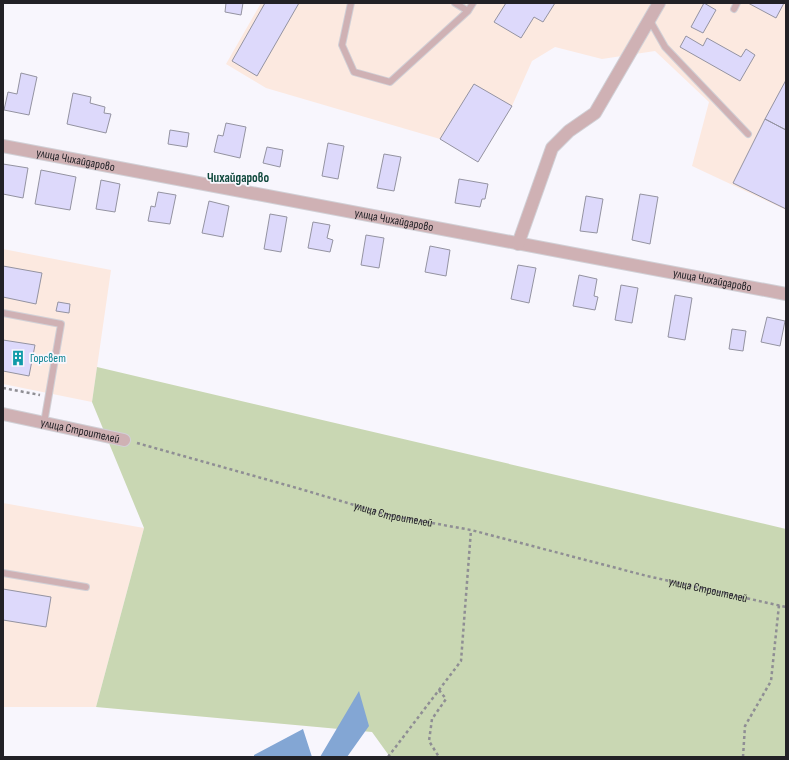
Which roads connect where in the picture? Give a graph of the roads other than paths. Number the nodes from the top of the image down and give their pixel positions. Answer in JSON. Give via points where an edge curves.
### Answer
{"nodes":[{"id":1,"x":352,"y":3,"type":"edge"},
{"id":2,"x":455,"y":3,"type":"edge"},
{"id":3,"x":473,"y":3,"type":"edge"},
{"id":4,"x":659,"y":3,"type":"edge"},
{"id":5,"x":737,"y":3,"type":"edge"},
{"id":6,"x":734,"y":9,"type":"dead end"},
{"id":7,"x":468,"y":11,"type":"junction"},
{"id":8,"x":649,"y":19,"type":"junction"},
{"id":9,"x":748,"y":134,"type":"dead end"},
{"id":10,"x":3,"y":146,"type":"edge"},
{"id":11,"x":518,"y":244,"type":"junction"},
{"id":12,"x":786,"y":294,"type":"edge"},
{"id":13,"x":3,"y":313,"type":"edge"},
{"id":14,"x":3,"y":414,"type":"edge"},
{"id":15,"x":44,"y":423,"type":"junction"},
{"id":16,"x":124,"y":440,"type":"road end"},
{"id":17,"x":3,"y":573,"type":"edge"},
{"id":18,"x":86,"y":587,"type":"dead end"}],
"edges":[{"from":1,"to":7,"type":"lane","via":[[342,45],[354,72],[390,82]]},
{"from":2,"to":7,"type":"lane"},
{"from":3,"to":7,"type":"lane"},
{"from":4,"to":8,"type":"street"},
{"from":5,"to":6,"type":"lane"},
{"from":8,"to":9,"type":"lane","via":[[665,47]]},
{"from":8,"to":11,"type":"street","via":[[595,113],[569,131],[552,148]]},
{"from":10,"to":11,"type":"street","name":"улица Чихайдарово"},
{"from":11,"to":12,"type":"street","name":"улица Чихайдарово"},
{"from":13,"to":15,"type":"lane","via":[[61,324]]},
{"from":14,"to":15,"type":"street","name":"улица Строителей"},
{"from":15,"to":16,"type":"street","name":"улица Строителей"},
{"from":17,"to":18,"type":"lane"}]}
